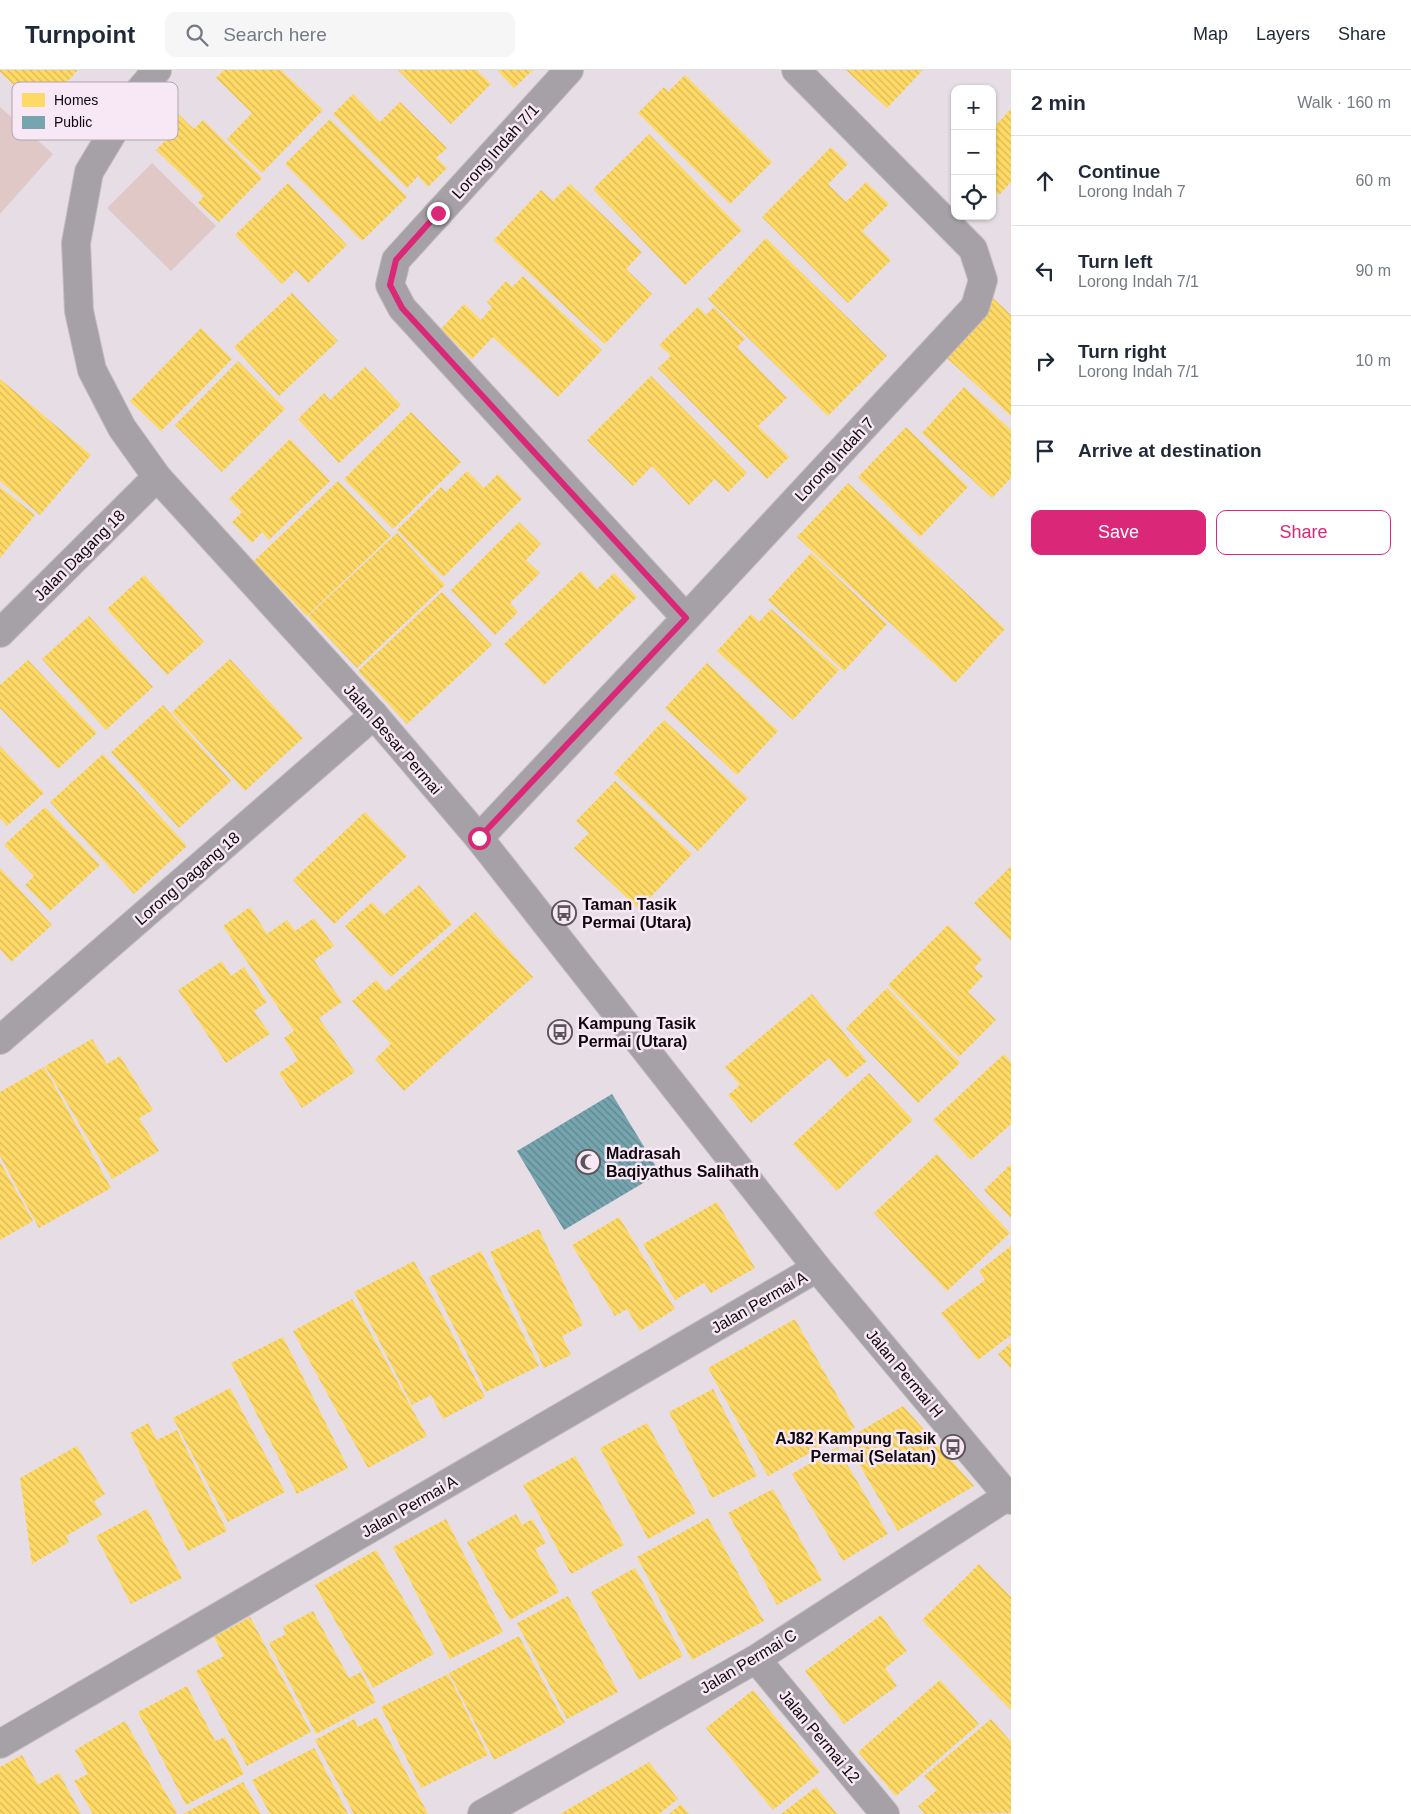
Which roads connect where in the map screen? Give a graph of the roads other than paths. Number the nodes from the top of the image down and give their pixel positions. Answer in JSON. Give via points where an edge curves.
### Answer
{"nodes":[{"id":1,"x":157,"y":70,"type":"edge"},
{"id":2,"x":569,"y":70,"type":"edge"},
{"id":3,"x":796,"y":70,"type":"edge"},
{"id":4,"x":147,"y":82,"type":"edge"},
{"id":5,"x":109,"y":140,"type":"edge"},
{"id":6,"x":157,"y":477,"type":"junction"},
{"id":7,"x":686,"y":618,"type":"junction"},
{"id":8,"x":0,"y":633,"type":"edge"},
{"id":9,"x":374,"y":715,"type":"junction"},
{"id":10,"x":479,"y":838,"type":"junction"},
{"id":11,"x":0,"y":1040,"type":"edge"},
{"id":12,"x":817,"y":1268,"type":"junction"},
{"id":13,"x":1010,"y":1497,"type":"edge"},
{"id":14,"x":756,"y":1659,"type":"junction"},
{"id":15,"x":0,"y":1744,"type":"edge"},
{"id":16,"x":491,"y":1812,"type":"edge"},
{"id":17,"x":885,"y":1814,"type":"edge"}],
"edges":[{"from":1,"to":4,"type":"street","name":"Jalan Besar Permai"},
{"from":2,"to":7,"type":"street","name":"Lorong Indah 7/1","via":[[396,260],[390,285],[402,308]]},
{"from":3,"to":7,"type":"street","name":"Lorong Indah 7","via":[[973,249],[983,280],[975,306]]},
{"from":5,"to":6,"type":"street","name":"Jalan Besar Permai","via":[[90,172],[76,242],[79,311],[92,370],[122,428]]},
{"from":6,"to":8,"type":"street","name":"Jalan Dagang 18"},
{"from":6,"to":9,"type":"street","name":"Jalan Besar Permai"},
{"from":7,"to":10,"type":"street","name":"Lorong Indah 7"},
{"from":9,"to":10,"type":"street","name":"Jalan Besar Permai"},
{"from":9,"to":11,"type":"street","name":"Lorong Dagang 18"},
{"from":10,"to":12,"type":"street","name":"Jalan Besar Permai"},
{"from":12,"to":13,"type":"street","name":"Jalan Permai H"},
{"from":12,"to":15,"type":"street","name":"Jalan Permai A"},
{"from":13,"to":14,"type":"street","name":"Jalan Permai C"},
{"from":14,"to":16,"type":"street","name":"Jalan Permai C"},
{"from":14,"to":17,"type":"street","name":"Jalan Permai 12"}]}
